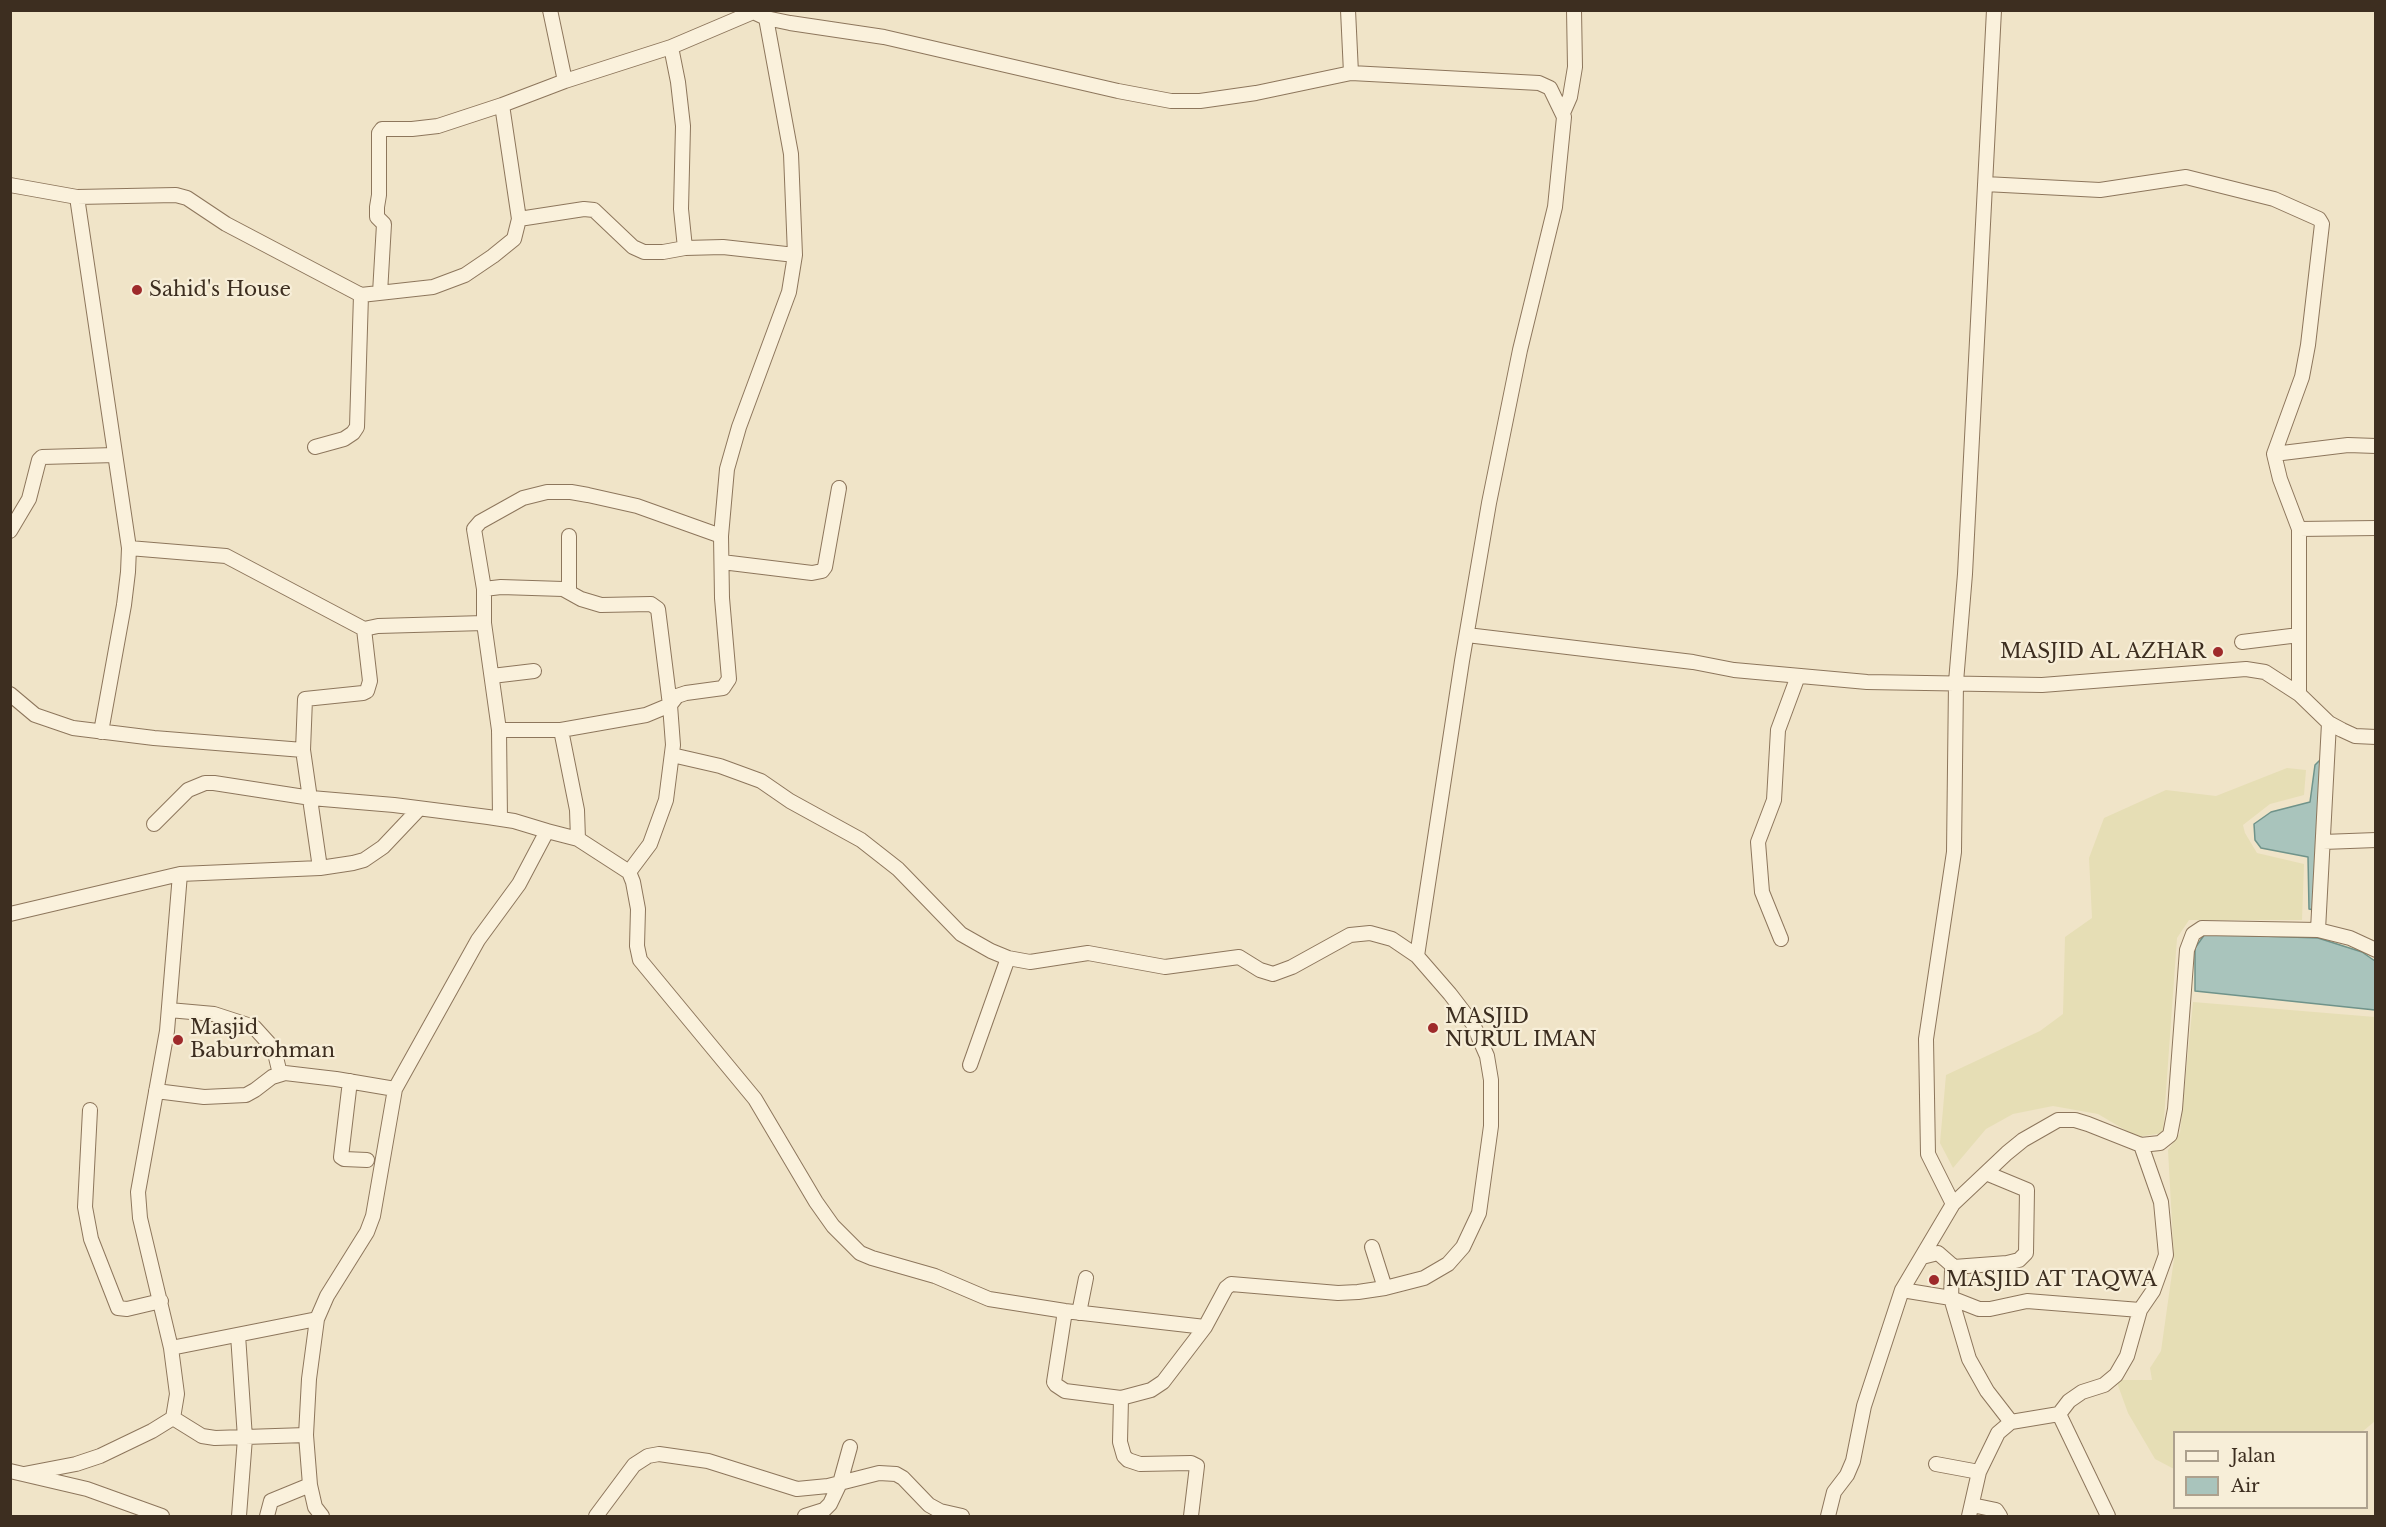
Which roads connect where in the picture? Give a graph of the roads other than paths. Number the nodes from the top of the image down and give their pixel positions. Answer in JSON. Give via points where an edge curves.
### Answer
{"nodes":[{"id":1,"x":550,"y":10,"type":"edge"},
{"id":2,"x":1348,"y":10,"type":"edge"},
{"id":3,"x":1574,"y":10,"type":"edge"},
{"id":4,"x":1994,"y":10,"type":"edge"},
{"id":5,"x":750,"y":12,"type":"edge"},
{"id":6,"x":766,"y":18,"type":"junction"},
{"id":7,"x":671,"y":47,"type":"junction"},
{"id":8,"x":1351,"y":73,"type":"junction"},
{"id":9,"x":565,"y":81,"type":"junction"},
{"id":10,"x":1573,"y":82,"type":"junction"},
{"id":11,"x":1550,"y":88,"type":"junction"},
{"id":12,"x":502,"y":105,"type":"junction"},
{"id":13,"x":1563,"y":113,"type":"junction"},
{"id":14,"x":1985,"y":184,"type":"junction"},
{"id":15,"x":10,"y":185,"type":"edge"},
{"id":16,"x":77,"y":197,"type":"junction"},
{"id":17,"x":519,"y":219,"type":"junction"},
{"id":18,"x":685,"y":248,"type":"junction"},
{"id":19,"x":795,"y":255,"type":"junction"},
{"id":20,"x":380,"y":293,"type":"junction"},
{"id":21,"x":361,"y":295,"type":"junction"},
{"id":22,"x":2376,"y":446,"type":"edge"},
{"id":23,"x":315,"y":447,"type":"dead end"},
{"id":24,"x":2274,"y":454,"type":"junction"},
{"id":25,"x":115,"y":455,"type":"junction"},
{"id":26,"x":839,"y":488,"type":"dead end"},
{"id":27,"x":2376,"y":528,"type":"edge"},
{"id":28,"x":2299,"y":529,"type":"junction"},
{"id":29,"x":10,"y":531,"type":"edge"},
{"id":30,"x":569,"y":536,"type":"dead end"},
{"id":31,"x":721,"y":536,"type":"junction"},
{"id":32,"x":129,"y":548,"type":"junction"},
{"id":33,"x":722,"y":562,"type":"junction"},
{"id":34,"x":484,"y":589,"type":"junction"},
{"id":35,"x":569,"y":592,"type":"junction"},
{"id":36,"x":484,"y":622,"type":"junction"},
{"id":37,"x":364,"y":629,"type":"junction"},
{"id":38,"x":1467,"y":635,"type":"junction"},
{"id":39,"x":2299,"y":635,"type":"junction"},
{"id":40,"x":2242,"y":642,"type":"dead end"},
{"id":41,"x":534,"y":671,"type":"dead end"},
{"id":42,"x":492,"y":676,"type":"junction"},
{"id":43,"x":1798,"y":676,"type":"junction"},
{"id":44,"x":1956,"y":682,"type":"junction"},
{"id":45,"x":10,"y":694,"type":"edge"},
{"id":46,"x":2299,"y":694,"type":"junction"},
{"id":47,"x":670,"y":705,"type":"junction"},
{"id":48,"x":2329,"y":723,"type":"junction"},
{"id":49,"x":499,"y":730,"type":"junction"},
{"id":50,"x":561,"y":730,"type":"junction"},
{"id":51,"x":101,"y":732,"type":"junction"},
{"id":52,"x":2376,"y":737,"type":"edge"},
{"id":53,"x":303,"y":750,"type":"junction"},
{"id":54,"x":672,"y":755,"type":"junction"},
{"id":55,"x":311,"y":798,"type":"junction"},
{"id":56,"x":418,"y":809,"type":"junction"},
{"id":57,"x":500,"y":819,"type":"junction"},
{"id":58,"x":153,"y":824,"type":"dead end"},
{"id":59,"x":547,"y":831,"type":"junction"},
{"id":60,"x":578,"y":839,"type":"junction"},
{"id":61,"x":2376,"y":840,"type":"edge"},
{"id":62,"x":2323,"y":842,"type":"junction"},
{"id":63,"x":321,"y":868,"type":"junction"},
{"id":64,"x":629,"y":872,"type":"junction"},
{"id":65,"x":180,"y":874,"type":"junction"},
{"id":66,"x":10,"y":914,"type":"edge"},
{"id":67,"x":2318,"y":930,"type":"junction"},
{"id":68,"x":1781,"y":939,"type":"dead end"},
{"id":69,"x":2376,"y":950,"type":"edge"},
{"id":70,"x":1417,"y":956,"type":"junction"},
{"id":71,"x":1008,"y":958,"type":"junction"},
{"id":72,"x":169,"y":1010,"type":"junction"},
{"id":73,"x":970,"y":1065,"type":"dead end"},
{"id":74,"x":280,"y":1074,"type":"junction"},
{"id":75,"x":350,"y":1081,"type":"junction"},
{"id":76,"x":395,"y":1089,"type":"junction"},
{"id":77,"x":156,"y":1091,"type":"junction"},
{"id":78,"x":90,"y":1110,"type":"dead end"},
{"id":79,"x":2141,"y":1145,"type":"junction"},
{"id":80,"x":367,"y":1160,"type":"dead end"},
{"id":81,"x":1986,"y":1173,"type":"junction"},
{"id":82,"x":1953,"y":1204,"type":"junction"},
{"id":83,"x":1372,"y":1246,"type":"dead end"},
{"id":84,"x":1922,"y":1257,"type":"junction"},
{"id":85,"x":1954,"y":1267,"type":"junction"},
{"id":86,"x":1086,"y":1278,"type":"dead end"},
{"id":87,"x":1385,"y":1288,"type":"junction"},
{"id":88,"x":1902,"y":1290,"type":"junction"},
{"id":89,"x":1951,"y":1298,"type":"junction"},
{"id":90,"x":161,"y":1301,"type":"junction"},
{"id":91,"x":2140,"y":1310,"type":"junction"},
{"id":92,"x":1072,"y":1312,"type":"junction"},
{"id":93,"x":316,"y":1319,"type":"junction"},
{"id":94,"x":1205,"y":1327,"type":"junction"},
{"id":95,"x":238,"y":1335,"type":"junction"},
{"id":96,"x":171,"y":1348,"type":"junction"},
{"id":97,"x":1121,"y":1398,"type":"junction"},
{"id":98,"x":2059,"y":1414,"type":"junction"},
{"id":99,"x":173,"y":1418,"type":"junction"},
{"id":100,"x":2011,"y":1422,"type":"junction"},
{"id":101,"x":306,"y":1435,"type":"junction"},
{"id":102,"x":245,"y":1438,"type":"junction"},
{"id":103,"x":850,"y":1447,"type":"dead end"},
{"id":104,"x":76,"y":1464,"type":"junction"},
{"id":105,"x":1936,"y":1464,"type":"dead end"},
{"id":106,"x":1979,"y":1472,"type":"junction"},
{"id":107,"x":17,"y":1473,"type":"edge"},
{"id":108,"x":72,"y":1484,"type":"junction"},
{"id":109,"x":840,"y":1484,"type":"junction"},
{"id":110,"x":310,"y":1485,"type":"junction"},
{"id":111,"x":1971,"y":1511,"type":"edge"},
{"id":112,"x":162,"y":1516,"type":"edge"},
{"id":113,"x":239,"y":1516,"type":"edge"},
{"id":114,"x":267,"y":1516,"type":"edge"},
{"id":115,"x":322,"y":1516,"type":"edge"},
{"id":116,"x":596,"y":1516,"type":"edge"},
{"id":117,"x":805,"y":1516,"type":"edge"},
{"id":118,"x":962,"y":1516,"type":"edge"},
{"id":119,"x":1191,"y":1516,"type":"edge"},
{"id":120,"x":1828,"y":1516,"type":"edge"},
{"id":121,"x":2000,"y":1516,"type":"edge"},
{"id":122,"x":2108,"y":1516,"type":"edge"}],
"edges":[{"from":1,"to":9,"type":"street"},
{"from":2,"to":8,"type":"street"},
{"from":3,"to":10,"type":"street"},
{"from":4,"to":14,"type":"street"},
{"from":5,"to":6,"type":"street"},
{"from":5,"to":7,"type":"street"},
{"from":6,"to":8,"type":"street","via":[[884,37],[1171,101],[1256,93]]},
{"from":6,"to":19,"type":"street","via":[[791,154]]},
{"from":7,"to":9,"type":"street"},
{"from":7,"to":18,"type":"street","via":[[683,126],[681,209]]},
{"from":8,"to":11,"type":"street","via":[[1526,81]]},
{"from":9,"to":12,"type":"street"},
{"from":10,"to":11,"type":"street"},
{"from":10,"to":13,"type":"street"},
{"from":11,"to":13,"type":"street"},
{"from":12,"to":17,"type":"street"},
{"from":12,"to":20,"type":"street","via":[[438,126],[382,129],[379,133],[377,217],[384,224]]},
{"from":13,"to":38,"type":"street","via":[[1555,207],[1520,350]]},
{"from":14,"to":24,"type":"street","via":[[2100,190],[2187,177],[2274,199],[2319,219],[2323,231],[2308,345],[2296,396]]},
{"from":14,"to":44,"type":"street"},
{"from":15,"to":16,"type":"street"},
{"from":16,"to":21,"type":"street","via":[[187,198],[226,224]]},
{"from":16,"to":25,"type":"street"},
{"from":17,"to":18,"type":"street","via":[[594,210],[633,247],[644,252]]},
{"from":17,"to":20,"type":"street","via":[[514,239],[465,275],[433,287]]},
{"from":18,"to":19,"type":"street","via":[[723,247]]},
{"from":19,"to":31,"type":"street","via":[[789,292],[731,450]]},
{"from":20,"to":21,"type":"street"},
{"from":21,"to":23,"type":"street","via":[[357,427],[344,439]]},
{"from":22,"to":24,"type":"street","via":[[2348,445]]},
{"from":24,"to":28,"type":"street"},
{"from":25,"to":29,"type":"street","via":[[42,457],[29,500]]},
{"from":25,"to":32,"type":"street"},
{"from":26,"to":33,"type":"street","via":[[822,571]]},
{"from":27,"to":28,"type":"street"},
{"from":28,"to":39,"type":"street"},
{"from":30,"to":35,"type":"street"},
{"from":31,"to":33,"type":"street"},
{"from":31,"to":34,"type":"street","via":[[637,506],[580,493],[547,492],[523,498],[474,529]]},
{"from":32,"to":37,"type":"street","via":[[226,556]]},
{"from":32,"to":51,"type":"street"},
{"from":33,"to":47,"type":"street","via":[[729,679],[723,688],[686,693]]},
{"from":34,"to":35,"type":"street"},
{"from":34,"to":36,"type":"street"},
{"from":35,"to":47,"type":"street","via":[[601,605],[656,606]]},
{"from":36,"to":37,"type":"street"},
{"from":36,"to":42,"type":"street"},
{"from":37,"to":53,"type":"street","via":[[368,691],[305,699]]},
{"from":38,"to":43,"type":"street"},
{"from":38,"to":70,"type":"street"},
{"from":39,"to":40,"type":"street"},
{"from":39,"to":46,"type":"street"},
{"from":41,"to":42,"type":"street"},
{"from":42,"to":49,"type":"street"},
{"from":43,"to":44,"type":"street","via":[[1867,682]]},
{"from":43,"to":68,"type":"street","via":[[1778,730],[1774,800],[1758,842],[1762,892]]},
{"from":44,"to":46,"type":"street","via":[[2042,685],[2246,669],[2265,672]]},
{"from":44,"to":82,"type":"street","via":[[1954,852],[1926,1039],[1928,1154]]},
{"from":45,"to":51,"type":"street","via":[[34,715],[73,728]]},
{"from":46,"to":48,"type":"street"},
{"from":47,"to":50,"type":"street","via":[[646,715]]},
{"from":47,"to":54,"type":"street"},
{"from":48,"to":52,"type":"street","via":[[2355,736]]},
{"from":48,"to":62,"type":"street"},
{"from":49,"to":50,"type":"street"},
{"from":49,"to":57,"type":"street"},
{"from":50,"to":60,"type":"street","via":[[577,810]]},
{"from":51,"to":53,"type":"street"},
{"from":53,"to":55,"type":"street"},
{"from":54,"to":64,"type":"street","via":[[658,825],[650,844]]},
{"from":54,"to":71,"type":"street","via":[[761,781],[861,840],[898,869],[961,934]]},
{"from":55,"to":56,"type":"street"},
{"from":55,"to":58,"type":"street","via":[[205,783],[180,796]]},
{"from":55,"to":63,"type":"street"},
{"from":56,"to":57,"type":"street"},
{"from":56,"to":63,"type":"street","via":[[383,847],[364,860]]},
{"from":57,"to":59,"type":"street"},
{"from":59,"to":60,"type":"street"},
{"from":59,"to":76,"type":"street","via":[[519,884],[478,940]]},
{"from":60,"to":64,"type":"street"},
{"from":61,"to":62,"type":"street"},
{"from":62,"to":67,"type":"street"},
{"from":63,"to":65,"type":"street"},
{"from":64,"to":92,"type":"street","via":[[638,909],[640,960],[755,1099],[816,1202],[860,1253],[935,1276],[989,1299]]},
{"from":65,"to":66,"type":"street"},
{"from":65,"to":72,"type":"street"},
{"from":67,"to":69,"type":"street"},
{"from":67,"to":79,"type":"street","via":[[2202,928],[2193,934],[2187,950],[2172,1129],[2160,1143]]},
{"from":70,"to":71,"type":"street","via":[[1392,939],[1370,933],[1350,935],[1273,974],[1239,957],[1165,967],[1088,953],[1030,962]]},
{"from":70,"to":87,"type":"street","via":[[1473,1024],[1482,1042],[1491,1080],[1491,1126],[1479,1213],[1463,1247],[1439,1271]]},
{"from":71,"to":73,"type":"street"},
{"from":72,"to":74,"type":"street","via":[[220,1015],[254,1027],[274,1048]]},
{"from":72,"to":77,"type":"street"},
{"from":74,"to":75,"type":"street"},
{"from":74,"to":77,"type":"street","via":[[246,1095],[204,1097]]},
{"from":75,"to":76,"type":"street"},
{"from":75,"to":80,"type":"street","via":[[341,1157]]},
{"from":76,"to":93,"type":"street","via":[[374,1216]]},
{"from":77,"to":90,"type":"street","via":[[138,1192],[140,1218]]},
{"from":78,"to":90,"type":"street","via":[[85,1207],[91,1239],[118,1308]]},
{"from":79,"to":81,"type":"street","via":[[2075,1120],[2058,1120],[2024,1140]]},
{"from":79,"to":91,"type":"street","via":[[2161,1202],[2166,1255],[2153,1291]]},
{"from":81,"to":82,"type":"street"},
{"from":81,"to":85,"type":"street","via":[[2027,1190],[2026,1253],[2007,1263]]},
{"from":82,"to":84,"type":"street"},
{"from":83,"to":87,"type":"street"},
{"from":84,"to":85,"type":"street","via":[[1938,1253]]},
{"from":84,"to":88,"type":"street"},
{"from":85,"to":89,"type":"street"},
{"from":86,"to":92,"type":"street"},
{"from":87,"to":94,"type":"street","via":[[1338,1293],[1235,1283],[1226,1288]]},
{"from":88,"to":89,"type":"street"},
{"from":88,"to":120,"type":"street","via":[[1864,1406],[1853,1461],[1834,1492]]},
{"from":89,"to":91,"type":"street","via":[[1978,1310],[2027,1301]]},
{"from":89,"to":100,"type":"street","via":[[1969,1359]]},
{"from":90,"to":96,"type":"street"},
{"from":91,"to":98,"type":"street","via":[[2127,1356],[2116,1376],[2104,1385],[2082,1392]]},
{"from":92,"to":94,"type":"street"},
{"from":92,"to":97,"type":"street","via":[[1054,1382],[1065,1391]]},
{"from":93,"to":95,"type":"street"},
{"from":93,"to":101,"type":"street"},
{"from":94,"to":97,"type":"street","via":[[1157,1387]]},
{"from":95,"to":96,"type":"street"},
{"from":95,"to":102,"type":"street"},
{"from":96,"to":99,"type":"street","via":[[177,1394]]},
{"from":97,"to":119,"type":"street","via":[[1120,1442],[1128,1460],[1197,1466]]},
{"from":98,"to":100,"type":"street"},
{"from":98,"to":122,"type":"street"},
{"from":99,"to":102,"type":"street","via":[[202,1436]]},
{"from":99,"to":104,"type":"street","via":[[118,1448]]},
{"from":100,"to":106,"type":"street","via":[[1998,1433]]},
{"from":101,"to":102,"type":"street"},
{"from":101,"to":110,"type":"street"},
{"from":102,"to":113,"type":"street"},
{"from":103,"to":109,"type":"street"},
{"from":104,"to":107,"type":"street"},
{"from":104,"to":108,"type":"street"},
{"from":105,"to":106,"type":"street"},
{"from":106,"to":111,"type":"street"},
{"from":107,"to":108,"type":"street"},
{"from":108,"to":112,"type":"street"},
{"from":109,"to":116,"type":"street","via":[[797,1489],[708,1461],[659,1454],[634,1465]]},
{"from":109,"to":117,"type":"street","via":[[824,1510]]},
{"from":109,"to":118,"type":"street","via":[[879,1473],[896,1474],[929,1505]]},
{"from":110,"to":114,"type":"street","via":[[271,1501]]},
{"from":110,"to":115,"type":"street","via":[[315,1507]]},
{"from":111,"to":121,"type":"street","via":[[1996,1510]]}]}
